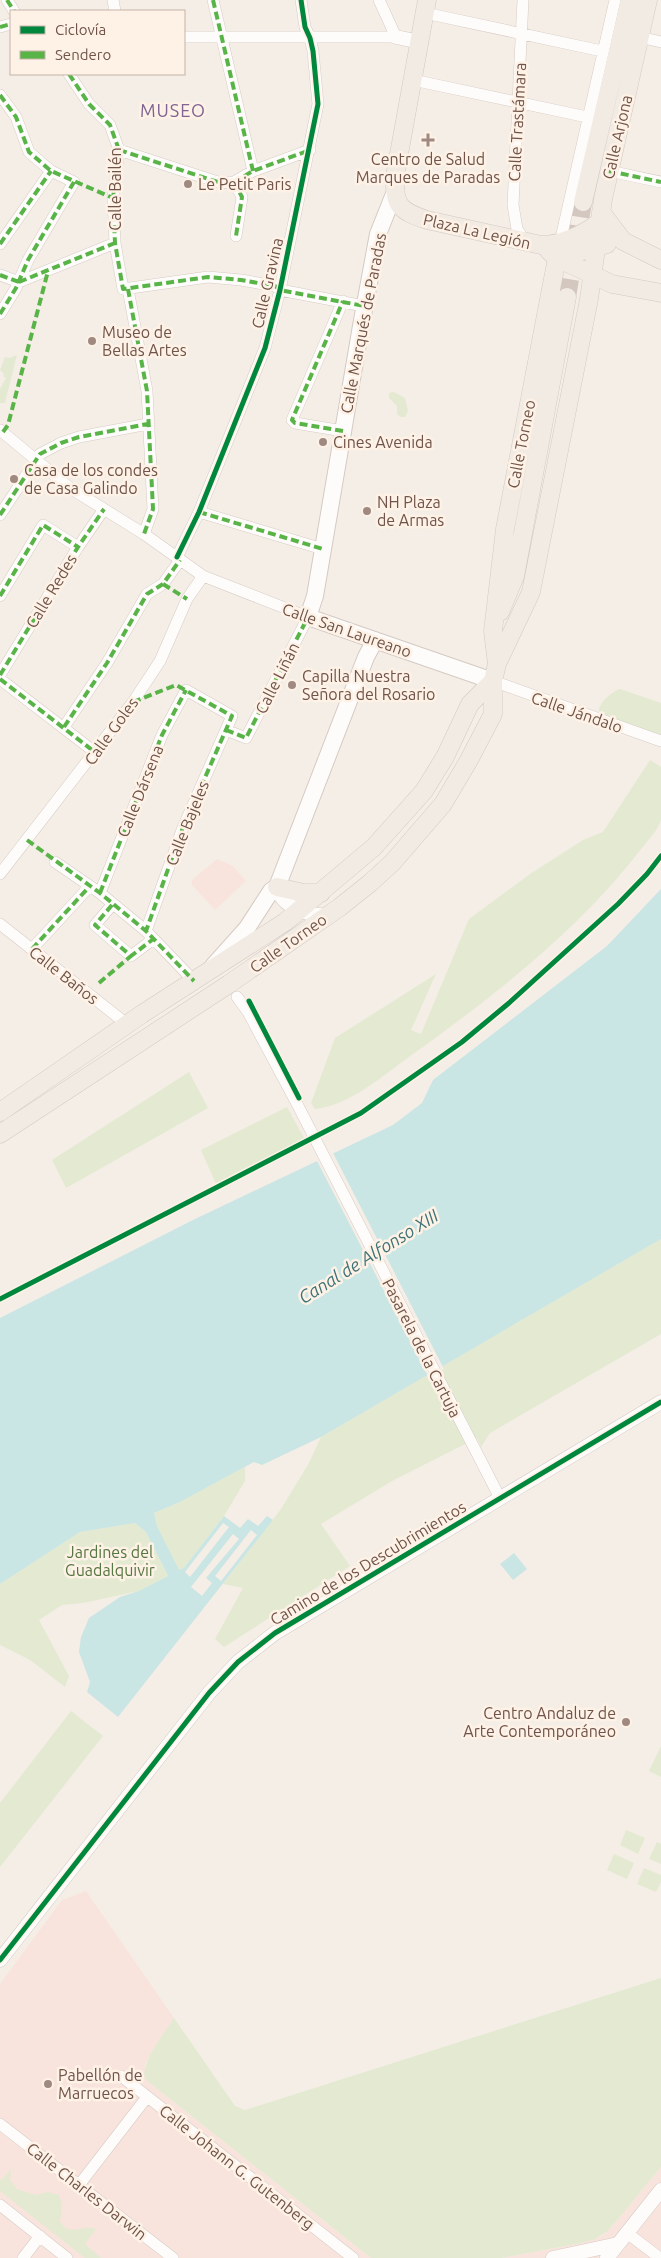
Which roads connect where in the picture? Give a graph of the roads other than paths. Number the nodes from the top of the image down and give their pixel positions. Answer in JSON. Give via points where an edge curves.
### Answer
{"nodes":[{"id":1,"x":213,"y":0,"type":"edge"},
{"id":2,"x":301,"y":0,"type":"edge"},
{"id":3,"x":379,"y":0,"type":"edge"},
{"id":4,"x":524,"y":0,"type":"edge"},
{"id":5,"x":614,"y":0,"type":"edge"},
{"id":6,"x":630,"y":0,"type":"edge"},
{"id":7,"x":648,"y":0,"type":"edge"},
{"id":8,"x":426,"y":7,"type":"edge"},
{"id":9,"x":522,"y":33,"type":"junction"},
{"id":10,"x":185,"y":37,"type":"edge"},
{"id":11,"x":640,"y":37,"type":"junction"},
{"id":12,"x":222,"y":38,"type":"junction"},
{"id":13,"x":310,"y":38,"type":"junction"},
{"id":14,"x":396,"y":38,"type":"junction"},
{"id":15,"x":420,"y":42,"type":"junction"},
{"id":16,"x":661,"y":42,"type":"edge"},
{"id":17,"x":602,"y":51,"type":"junction"},
{"id":18,"x":70,"y":75,"type":"edge"},
{"id":19,"x":413,"y":80,"type":"junction"},
{"id":20,"x":0,"y":95,"type":"edge"},
{"id":21,"x":518,"y":102,"type":"junction"},
{"id":22,"x":587,"y":117,"type":"junction"},
{"id":23,"x":119,"y":150,"type":"junction"},
{"id":24,"x":310,"y":150,"type":"junction"},
{"id":25,"x":51,"y":170,"type":"junction"},
{"id":26,"x":609,"y":171,"type":"junction"},
{"id":27,"x":253,"y":172,"type":"junction"},
{"id":28,"x":234,"y":182,"type":"junction"},
{"id":29,"x":661,"y":182,"type":"edge"},
{"id":30,"x":394,"y":194,"type":"junction"},
{"id":31,"x":583,"y":202,"type":"tunnel mouth"},
{"id":32,"x":600,"y":218,"type":"junction"},
{"id":33,"x":236,"y":236,"type":"dead end"},
{"id":34,"x":623,"y":241,"type":"junction"},
{"id":35,"x":115,"y":243,"type":"junction"},
{"id":36,"x":0,"y":244,"type":"edge"},
{"id":37,"x":533,"y":244,"type":"junction"},
{"id":38,"x":596,"y":246,"type":"junction"},
{"id":39,"x":559,"y":250,"type":"junction"},
{"id":40,"x":661,"y":260,"type":"edge"},
{"id":41,"x":0,"y":275,"type":"edge"},
{"id":42,"x":592,"y":276,"type":"junction"},
{"id":43,"x":19,"y":282,"type":"junction"},
{"id":44,"x":126,"y":289,"type":"junction"},
{"id":45,"x":280,"y":290,"type":"junction"},
{"id":46,"x":661,"y":293,"type":"edge"},
{"id":47,"x":567,"y":297,"type":"tunnel mouth"},
{"id":48,"x":343,"y":302,"type":"junction"},
{"id":49,"x":364,"y":306,"type":"junction"},
{"id":50,"x":0,"y":314,"type":"edge"},
{"id":51,"x":148,"y":424,"type":"junction"},
{"id":52,"x":343,"y":431,"type":"junction"},
{"id":53,"x":1,"y":433,"type":"edge"},
{"id":54,"x":37,"y":461,"type":"junction"},
{"id":55,"x":104,"y":509,"type":"junction"},
{"id":56,"x":199,"y":512,"type":"junction"},
{"id":57,"x":0,"y":515,"type":"edge"},
{"id":58,"x":144,"y":534,"type":"junction"},
{"id":59,"x":78,"y":547,"type":"junction"},
{"id":60,"x":323,"y":549,"type":"junction"},
{"id":61,"x":178,"y":559,"type":"junction"},
{"id":62,"x":203,"y":576,"type":"junction"},
{"id":63,"x":515,"y":576,"type":"junction"},
{"id":64,"x":0,"y":596,"type":"edge"},
{"id":65,"x":308,"y":617,"type":"junction"},
{"id":66,"x":519,"y":620,"type":"junction"},
{"id":67,"x":492,"y":631,"type":"junction"},
{"id":68,"x":375,"y":640,"type":"junction"},
{"id":69,"x":497,"y":664,"type":"junction"},
{"id":70,"x":0,"y":674,"type":"edge"},
{"id":71,"x":0,"y":679,"type":"edge"},
{"id":72,"x":493,"y":682,"type":"junction"},
{"id":73,"x":232,"y":716,"type":"joint"},
{"id":74,"x":64,"y":727,"type":"junction"},
{"id":75,"x":226,"y":730,"type":"junction"},
{"id":76,"x":661,"y":741,"type":"edge"},
{"id":77,"x":96,"y":753,"type":"junction"},
{"id":78,"x":55,"y":862,"type":"dead end"},
{"id":79,"x":0,"y":874,"type":"edge"},
{"id":80,"x":89,"y":887,"type":"junction"},
{"id":81,"x":282,"y":888,"type":"junction"},
{"id":82,"x":100,"y":893,"type":"junction"},
{"id":83,"x":321,"y":893,"type":"junction"},
{"id":84,"x":112,"y":905,"type":"junction"},
{"id":85,"x":307,"y":914,"type":"junction"},
{"id":86,"x":0,"y":924,"type":"edge"},
{"id":87,"x":149,"y":936,"type":"junction"},
{"id":88,"x":32,"y":949,"type":"junction"},
{"id":89,"x":200,"y":978,"type":"junction"},
{"id":90,"x":236,"y":995,"type":"junction"},
{"id":91,"x":128,"y":1026,"type":"junction"},
{"id":92,"x":0,"y":1112,"type":"edge"},
{"id":93,"x":0,"y":1134,"type":"edge"},
{"id":94,"x":661,"y":1402,"type":"edge"},
{"id":95,"x":500,"y":1498,"type":"junction"},
{"id":96,"x":0,"y":1960,"type":"edge"},
{"id":97,"x":121,"y":2076,"type":"dead end"},
{"id":98,"x":147,"y":2097,"type":"junction"},
{"id":99,"x":0,"y":2124,"type":"edge"},
{"id":100,"x":80,"y":2185,"type":"junction"},
{"id":101,"x":661,"y":2190,"type":"edge"},
{"id":102,"x":0,"y":2205,"type":"edge"},
{"id":103,"x":627,"y":2233,"type":"junction"},
{"id":104,"x":40,"y":2236,"type":"junction"},
{"id":105,"x":618,"y":2244,"type":"junction"},
{"id":106,"x":23,"y":2258,"type":"edge"},
{"id":107,"x":67,"y":2258,"type":"edge"},
{"id":108,"x":173,"y":2258,"type":"edge"},
{"id":109,"x":353,"y":2258,"type":"edge"},
{"id":110,"x":553,"y":2258,"type":"edge"},
{"id":111,"x":607,"y":2258,"type":"edge"},
{"id":112,"x":660,"y":2258,"type":"edge"}],
"edges":[{"from":1,"to":12,"type":"street"},
{"from":2,"to":13,"type":"street","name":"Calle Gravina"},
{"from":3,"to":14,"type":"street"},
{"from":4,"to":9,"type":"street","name":"Calle Trastámara"},
{"from":5,"to":17,"type":"street","name":"Calle Arjona"},
{"from":6,"to":31,"type":"main road","name":"Calle Arjona"},
{"from":7,"to":11,"type":"main road","name":"Calle Arjona"},
{"from":8,"to":9,"type":"street"},
{"from":8,"to":15,"type":"main road","name":"Calle Marqués de Paradas"},
{"from":9,"to":17,"type":"street"},
{"from":9,"to":21,"type":"street","name":"Calle Trastámara"},
{"from":10,"to":12,"type":"street"},
{"from":11,"to":16,"type":"street"},
{"from":11,"to":26,"type":"main road","name":"Calle Arjona"},
{"from":12,"to":13,"type":"street"},
{"from":12,"to":27,"type":"street"},
{"from":13,"to":14,"type":"street"},
{"from":13,"to":24,"type":"street","name":"Calle Gravina","via":[[318,104]]},
{"from":14,"to":15,"type":"street"},
{"from":15,"to":19,"type":"main road","name":"Calle Marqués de Paradas"},
{"from":17,"to":22,"type":"street","name":"Calle Arjona"},
{"from":18,"to":23,"type":"street","name":"Calle Bailén","via":[[89,104],[110,125]]},
{"from":19,"to":21,"type":"street"},
{"from":19,"to":30,"type":"main road","name":"Calle Marqués de Paradas"},
{"from":20,"to":25,"type":"street","via":[[16,117],[29,152]]},
{"from":21,"to":22,"type":"street"},
{"from":21,"to":37,"type":"street","name":"Calle Trastámara","via":[[513,205],[517,229]]},
{"from":22,"to":39,"type":"street","name":"Calle Arjona"},
{"from":23,"to":28,"type":"street","via":[[221,183]]},
{"from":23,"to":35,"type":"street","name":"Calle Bailén","via":[[113,198]]},
{"from":24,"to":27,"type":"street"},
{"from":24,"to":45,"type":"street","name":"Calle Gravina"},
{"from":25,"to":36,"type":"street"},
{"from":25,"to":43,"type":"street","via":[[74,182],[28,260]]},
{"from":26,"to":29,"type":"street"},
{"from":26,"to":32,"type":"main road","name":"Calle Arjona"},
{"from":27,"to":28,"type":"street"},
{"from":28,"to":33,"type":"street","via":[[242,196]]},
{"from":30,"to":37,"type":"main road","name":"Plaza La Legión","via":[[397,203],[412,216]]},
{"from":30,"to":49,"type":"main road","name":"Calle Marqués de Paradas","via":[[378,234]]},
{"from":32,"to":34,"type":"main road"},
{"from":32,"to":38,"type":"main road","name":"Calle Arjona"},
{"from":32,"to":39,"type":"main road"},
{"from":34,"to":38,"type":"main road"},
{"from":34,"to":40,"type":"main road"},
{"from":35,"to":43,"type":"street"},
{"from":35,"to":44,"type":"street","name":"Calle Bailén"},
{"from":37,"to":39,"type":"main road"},
{"from":38,"to":39,"type":"main road"},
{"from":38,"to":42,"type":"main road","name":"Calle Arjona"},
{"from":39,"to":42,"type":"main road"},
{"from":39,"to":67,"type":"main road","name":"Calle Torneo","via":[[505,529]]},
{"from":41,"to":43,"type":"street"},
{"from":42,"to":46,"type":"main road","via":[[617,285]]},
{"from":42,"to":66,"type":"main road","name":"Calle Torneo","via":[[533,585]]},
{"from":43,"to":50,"type":"street"},
{"from":44,"to":45,"type":"street","via":[[208,277],[275,286]]},
{"from":44,"to":51,"type":"street","name":"Calle Bailén","via":[[146,391]]},
{"from":45,"to":48,"type":"street"},
{"from":45,"to":56,"type":"street","name":"Calle Gravina","via":[[265,348]]},
{"from":47,"to":63,"type":"main road","name":"Calle Torneo"},
{"from":48,"to":49,"type":"street"},
{"from":48,"to":52,"type":"street","via":[[292,420]]},
{"from":49,"to":52,"type":"main road","name":"Calle Marqués de Paradas"},
{"from":51,"to":54,"type":"street","via":[[79,437],[40,454]]},
{"from":51,"to":58,"type":"street","name":"Calle Bailén","via":[[152,509]]},
{"from":52,"to":60,"type":"main road","name":"Calle Marqués de Paradas"},
{"from":53,"to":54,"type":"street","name":"Calle San Laureano"},
{"from":54,"to":55,"type":"street","name":"Calle San Laureano","via":[[70,488]]},
{"from":54,"to":57,"type":"street"},
{"from":55,"to":58,"type":"street","name":"Calle San Laureano"},
{"from":55,"to":59,"type":"street","name":"Calle Redes"},
{"from":56,"to":60,"type":"street"},
{"from":56,"to":61,"type":"street","name":"Calle Gravina"},
{"from":58,"to":61,"type":"street","name":"Calle San Laureano"},
{"from":59,"to":64,"type":"street","via":[[43,525]]},
{"from":59,"to":70,"type":"street","name":"Calle Redes"},
{"from":60,"to":65,"type":"main road","name":"Calle Marqués de Paradas"},
{"from":61,"to":62,"type":"street","name":"Calle San Laureano"},
{"from":61,"to":74,"type":"street","name":"Calle Gravina","via":[[164,584],[147,594],[107,664]]},
{"from":62,"to":65,"type":"street","name":"Calle San Laureano"},
{"from":62,"to":77,"type":"street","name":"Calle Goles","via":[[187,599],[160,661]]},
{"from":63,"to":66,"type":"main road","name":"Calle Torneo"},
{"from":63,"to":67,"type":"main road","name":"Calle Torneo"},
{"from":65,"to":68,"type":"main road","name":"Calle San Laureano"},
{"from":65,"to":75,"type":"street","name":"Calle Liñán","via":[[246,738]]},
{"from":66,"to":69,"type":"main road","name":"Calle Torneo"},
{"from":67,"to":69,"type":"main road","name":"Calle Torneo"},
{"from":68,"to":72,"type":"main road","name":"Calle San Laureano"},
{"from":68,"to":81,"type":"main road","name":"Calle Torneo"},
{"from":69,"to":72,"type":"main road","name":"Calle Torneo"},
{"from":71,"to":74,"type":"street"},
{"from":72,"to":76,"type":"street","name":"Calle Jándalo"},
{"from":72,"to":83,"type":"main road","name":"Calle Torneo","via":[[470,704],[445,758],[424,791],[374,847]]},
{"from":72,"to":85,"type":"main road","name":"Calle Torneo","via":[[493,714],[443,804],[392,863],[370,883],[328,915]]},
{"from":73,"to":75,"type":"street","name":"Calle Bajeles"},
{"from":73,"to":82,"type":"street","name":"Calle Dársena","via":[[186,690],[162,735]]},
{"from":74,"to":77,"type":"street"},
{"from":75,"to":87,"type":"street","name":"Calle Bajeles","via":[[182,830]]},
{"from":77,"to":79,"type":"street","name":"Calle Goles"},
{"from":78,"to":80,"type":"street"},
{"from":80,"to":82,"type":"street"},
{"from":80,"to":88,"type":"street"},
{"from":81,"to":83,"type":"main road"},
{"from":81,"to":85,"type":"street"},
{"from":81,"to":89,"type":"main road","name":"Calle Torneo","via":[[271,891],[246,928]]},
{"from":82,"to":84,"type":"street"},
{"from":83,"to":85,"type":"main road","name":"Calle Torneo"},
{"from":84,"to":87,"type":"street"},
{"from":84,"to":87,"type":"street","via":[[95,925],[132,956]]},
{"from":85,"to":89,"type":"main road","name":"Calle Torneo","via":[[305,922],[285,922]]},
{"from":85,"to":90,"type":"main road","name":"Calle Torneo"},
{"from":86,"to":88,"type":"street","name":"Calle Baños"},
{"from":87,"to":89,"type":"street"},
{"from":88,"to":91,"type":"street","name":"Calle Baños"},
{"from":89,"to":91,"type":"main road","name":"Calle Torneo"},
{"from":90,"to":93,"type":"main road","name":"Calle Torneo"},
{"from":90,"to":95,"type":"street","name":"Pasarela de la Cartuja","via":[[295,1100]]},
{"from":91,"to":92,"type":"main road","name":"Calle Torneo"},
{"from":94,"to":95,"type":"street","name":"Camino de los Descubrimientos"},
{"from":95,"to":96,"type":"street","name":"Camino de los Descubrimientos","via":[[275,1633],[228,1671]]},
{"from":97,"to":98,"type":"street","name":"Calle Johann G. Gutenberg"},
{"from":98,"to":100,"type":"street"},
{"from":98,"to":109,"type":"street","name":"Calle Johann G. Gutenberg"},
{"from":99,"to":100,"type":"street","name":"Calle Charles Darwin"},
{"from":100,"to":108,"type":"street","name":"Calle Charles Darwin"},
{"from":101,"to":103,"type":"street"},
{"from":102,"to":104,"type":"street"},
{"from":103,"to":105,"type":"street"},
{"from":103,"to":112,"type":"street"},
{"from":104,"to":106,"type":"street"},
{"from":104,"to":107,"type":"street"},
{"from":105,"to":110,"type":"street"},
{"from":105,"to":111,"type":"street"}]}
